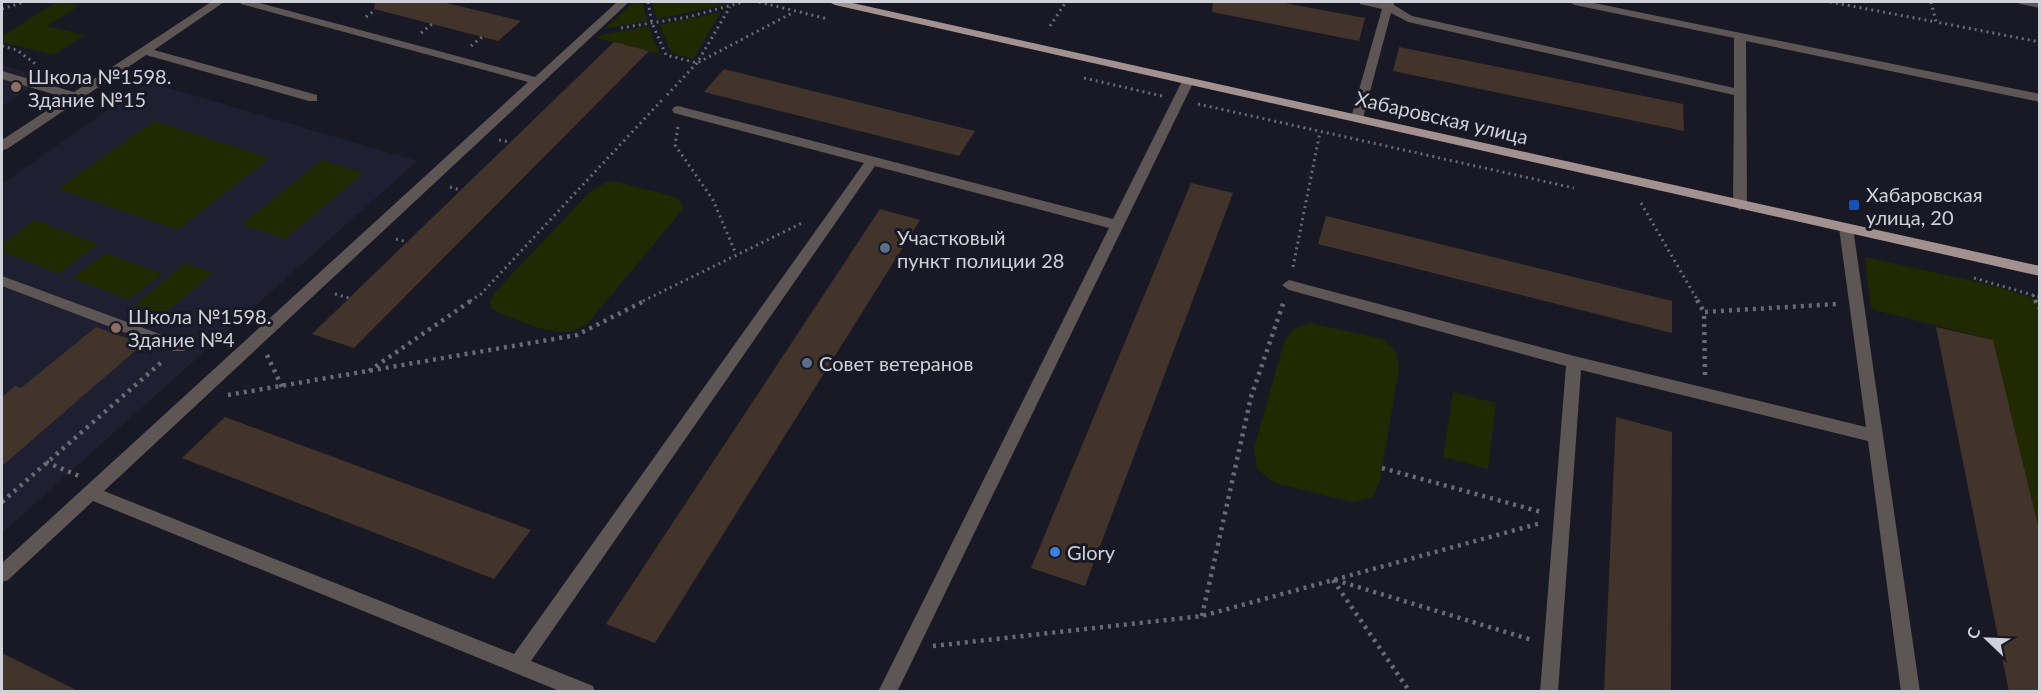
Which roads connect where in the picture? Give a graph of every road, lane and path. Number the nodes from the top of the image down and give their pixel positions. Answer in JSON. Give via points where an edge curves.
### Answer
{"nodes":[{"id":1,"x":24,"y":2,"type":"edge"},
{"id":2,"x":218,"y":2,"type":"edge"},
{"id":3,"x":245,"y":2,"type":"edge"},
{"id":4,"x":623,"y":2,"type":"edge"},
{"id":5,"x":648,"y":2,"type":"edge"},
{"id":6,"x":743,"y":2,"type":"edge"},
{"id":7,"x":835,"y":2,"type":"edge"},
{"id":8,"x":1066,"y":2,"type":"edge"},
{"id":9,"x":1364,"y":2,"type":"edge"},
{"id":10,"x":1575,"y":2,"type":"edge"},
{"id":11,"x":1830,"y":2,"type":"edge"},
{"id":12,"x":1931,"y":2,"type":"edge"},
{"id":13,"x":2024,"y":2,"type":"edge"},
{"id":14,"x":1389,"y":4,"type":"edge"},
{"id":15,"x":2040,"y":5,"type":"edge"},
{"id":16,"x":730,"y":7,"type":"junction"},
{"id":17,"x":2,"y":9,"type":"edge"},
{"id":18,"x":795,"y":12,"type":"dead end"},
{"id":19,"x":1935,"y":22,"type":"junction"},
{"id":20,"x":652,"y":23,"type":"junction"},
{"id":21,"x":1050,"y":26,"type":"dead end"},
{"id":22,"x":619,"y":29,"type":"dead end"},
{"id":23,"x":1740,"y":35,"type":"junction"},
{"id":24,"x":2040,"y":42,"type":"edge"},
{"id":25,"x":144,"y":51,"type":"junction"},
{"id":26,"x":697,"y":63,"type":"junction"},
{"id":27,"x":2,"y":75,"type":"edge"},
{"id":28,"x":537,"y":81,"type":"junction"},
{"id":29,"x":1188,"y":81,"type":"junction"},
{"id":30,"x":675,"y":86,"type":"junction"},
{"id":31,"x":1740,"y":93,"type":"junction"},
{"id":32,"x":76,"y":97,"type":"junction"},
{"id":33,"x":313,"y":98,"type":"dead end"},
{"id":34,"x":2040,"y":98,"type":"edge"},
{"id":35,"x":678,"y":110,"type":"junction"},
{"id":36,"x":1357,"y":118,"type":"junction"},
{"id":37,"x":1320,"y":132,"type":"dead end"},
{"id":38,"x":2,"y":146,"type":"edge"},
{"id":39,"x":872,"y":162,"type":"junction"},
{"id":40,"x":1641,"y":203,"type":"dead end"},
{"id":41,"x":843,"y":204,"type":"junction"},
{"id":42,"x":1740,"y":204,"type":"junction"},
{"id":43,"x":1118,"y":225,"type":"junction"},
{"id":44,"x":1846,"y":228,"type":"junction"},
{"id":45,"x":736,"y":254,"type":"junction"},
{"id":46,"x":1992,"y":261,"type":"junction"},
{"id":47,"x":2040,"y":271,"type":"edge"},
{"id":48,"x":2040,"y":276,"type":"edge"},
{"id":49,"x":2,"y":281,"type":"edge"},
{"id":50,"x":1289,"y":285,"type":"junction"},
{"id":51,"x":2032,"y":294,"type":"dead end"},
{"id":52,"x":1857,"y":303,"type":"junction"},
{"id":53,"x":2040,"y":309,"type":"edge"},
{"id":54,"x":1704,"y":312,"type":"junction"},
{"id":55,"x":179,"y":347,"type":"joint"},
{"id":56,"x":266,"y":352,"type":"dead end"},
{"id":57,"x":1574,"y":362,"type":"junction"},
{"id":58,"x":366,"y":373,"type":"junction"},
{"id":59,"x":282,"y":387,"type":"junction"},
{"id":60,"x":1706,"y":394,"type":"junction"},
{"id":61,"x":224,"y":396,"type":"dead end"},
{"id":62,"x":1875,"y":436,"type":"junction"},
{"id":63,"x":46,"y":462,"type":"junction"},
{"id":64,"x":1382,"y":468,"type":"dead end"},
{"id":65,"x":94,"y":488,"type":"junction"},
{"id":66,"x":2,"y":502,"type":"edge"},
{"id":67,"x":1562,"y":517,"type":"junction"},
{"id":68,"x":2,"y":574,"type":"edge"},
{"id":69,"x":1333,"y":580,"type":"junction"},
{"id":70,"x":1202,"y":616,"type":"junction"},
{"id":71,"x":1552,"y":646,"type":"junction"},
{"id":72,"x":908,"y":649,"type":"junction"},
{"id":73,"x":518,"y":664,"type":"junction"},
{"id":74,"x":586,"y":692,"type":"edge"},
{"id":75,"x":886,"y":692,"type":"edge"},
{"id":76,"x":1410,"y":692,"type":"edge"},
{"id":77,"x":1549,"y":692,"type":"edge"},
{"id":78,"x":1911,"y":692,"type":"edge"}],
"edges":[{"from":1,"to":17,"type":"path"},
{"from":2,"to":25,"type":"street"},
{"from":3,"to":28,"type":"street"},
{"from":4,"to":28,"type":"street"},
{"from":5,"to":20,"type":"path"},
{"from":6,"to":16,"type":"path"},
{"from":7,"to":29,"type":"main road","name":"Хабаровская улица"},
{"from":8,"to":21,"type":"path"},
{"from":9,"to":14,"type":"street"},
{"from":10,"to":23,"type":"street"},
{"from":11,"to":19,"type":"path"},
{"from":12,"to":19,"type":"path"},
{"from":13,"to":15,"type":"street"},
{"from":14,"to":31,"type":"street","via":[[1408,19]]},
{"from":14,"to":36,"type":"street"},
{"from":16,"to":20,"type":"path"},
{"from":16,"to":26,"type":"path"},
{"from":18,"to":26,"type":"path"},
{"from":19,"to":24,"type":"path"},
{"from":20,"to":22,"type":"path"},
{"from":20,"to":26,"type":"path","via":[[666,55]]},
{"from":23,"to":31,"type":"street"},
{"from":23,"to":34,"type":"street"},
{"from":25,"to":32,"type":"street"},
{"from":25,"to":33,"type":"street"},
{"from":26,"to":30,"type":"path"},
{"from":27,"to":32,"type":"street"},
{"from":28,"to":65,"type":"street"},
{"from":29,"to":36,"type":"main road","name":"Хабаровская улица"},
{"from":29,"to":43,"type":"street"},
{"from":30,"to":35,"type":"path"},
{"from":30,"to":58,"type":"path","via":[[481,294]]},
{"from":31,"to":42,"type":"street"},
{"from":32,"to":38,"type":"street"},
{"from":35,"to":39,"type":"street"},
{"from":35,"to":45,"type":"path","via":[[675,145],[713,201]]},
{"from":36,"to":42,"type":"main road","name":"Хабаровская улица"},
{"from":37,"to":50,"type":"path"},
{"from":39,"to":41,"type":"street"},
{"from":39,"to":43,"type":"street"},
{"from":40,"to":54,"type":"path"},
{"from":41,"to":45,"type":"path"},
{"from":41,"to":73,"type":"street"},
{"from":42,"to":44,"type":"main road","name":"Хабаровская улица"},
{"from":43,"to":72,"type":"street"},
{"from":44,"to":46,"type":"main road","name":"Хабаровская улица"},
{"from":44,"to":52,"type":"street"},
{"from":45,"to":58,"type":"path","via":[[577,335]]},
{"from":46,"to":47,"type":"main road","name":"Хабаровская улица"},
{"from":46,"to":48,"type":"street"},
{"from":49,"to":55,"type":"street"},
{"from":50,"to":57,"type":"street"},
{"from":50,"to":70,"type":"path","via":[[1251,397]]},
{"from":51,"to":53,"type":"path"},
{"from":52,"to":54,"type":"path"},
{"from":52,"to":62,"type":"street"},
{"from":54,"to":60,"type":"path"},
{"from":55,"to":63,"type":"path"},
{"from":56,"to":59,"type":"path"},
{"from":57,"to":60,"type":"street"},
{"from":57,"to":67,"type":"street"},
{"from":58,"to":59,"type":"path"},
{"from":59,"to":61,"type":"path"},
{"from":60,"to":62,"type":"street"},
{"from":62,"to":78,"type":"street"},
{"from":63,"to":65,"type":"path"},
{"from":63,"to":66,"type":"path"},
{"from":64,"to":67,"type":"path"},
{"from":65,"to":68,"type":"street"},
{"from":65,"to":73,"type":"street"},
{"from":67,"to":69,"type":"path"},
{"from":67,"to":71,"type":"street"},
{"from":69,"to":70,"type":"path"},
{"from":69,"to":71,"type":"path"},
{"from":69,"to":76,"type":"path"},
{"from":70,"to":72,"type":"path"},
{"from":71,"to":77,"type":"street"},
{"from":72,"to":75,"type":"street"},
{"from":73,"to":74,"type":"street"}]}
